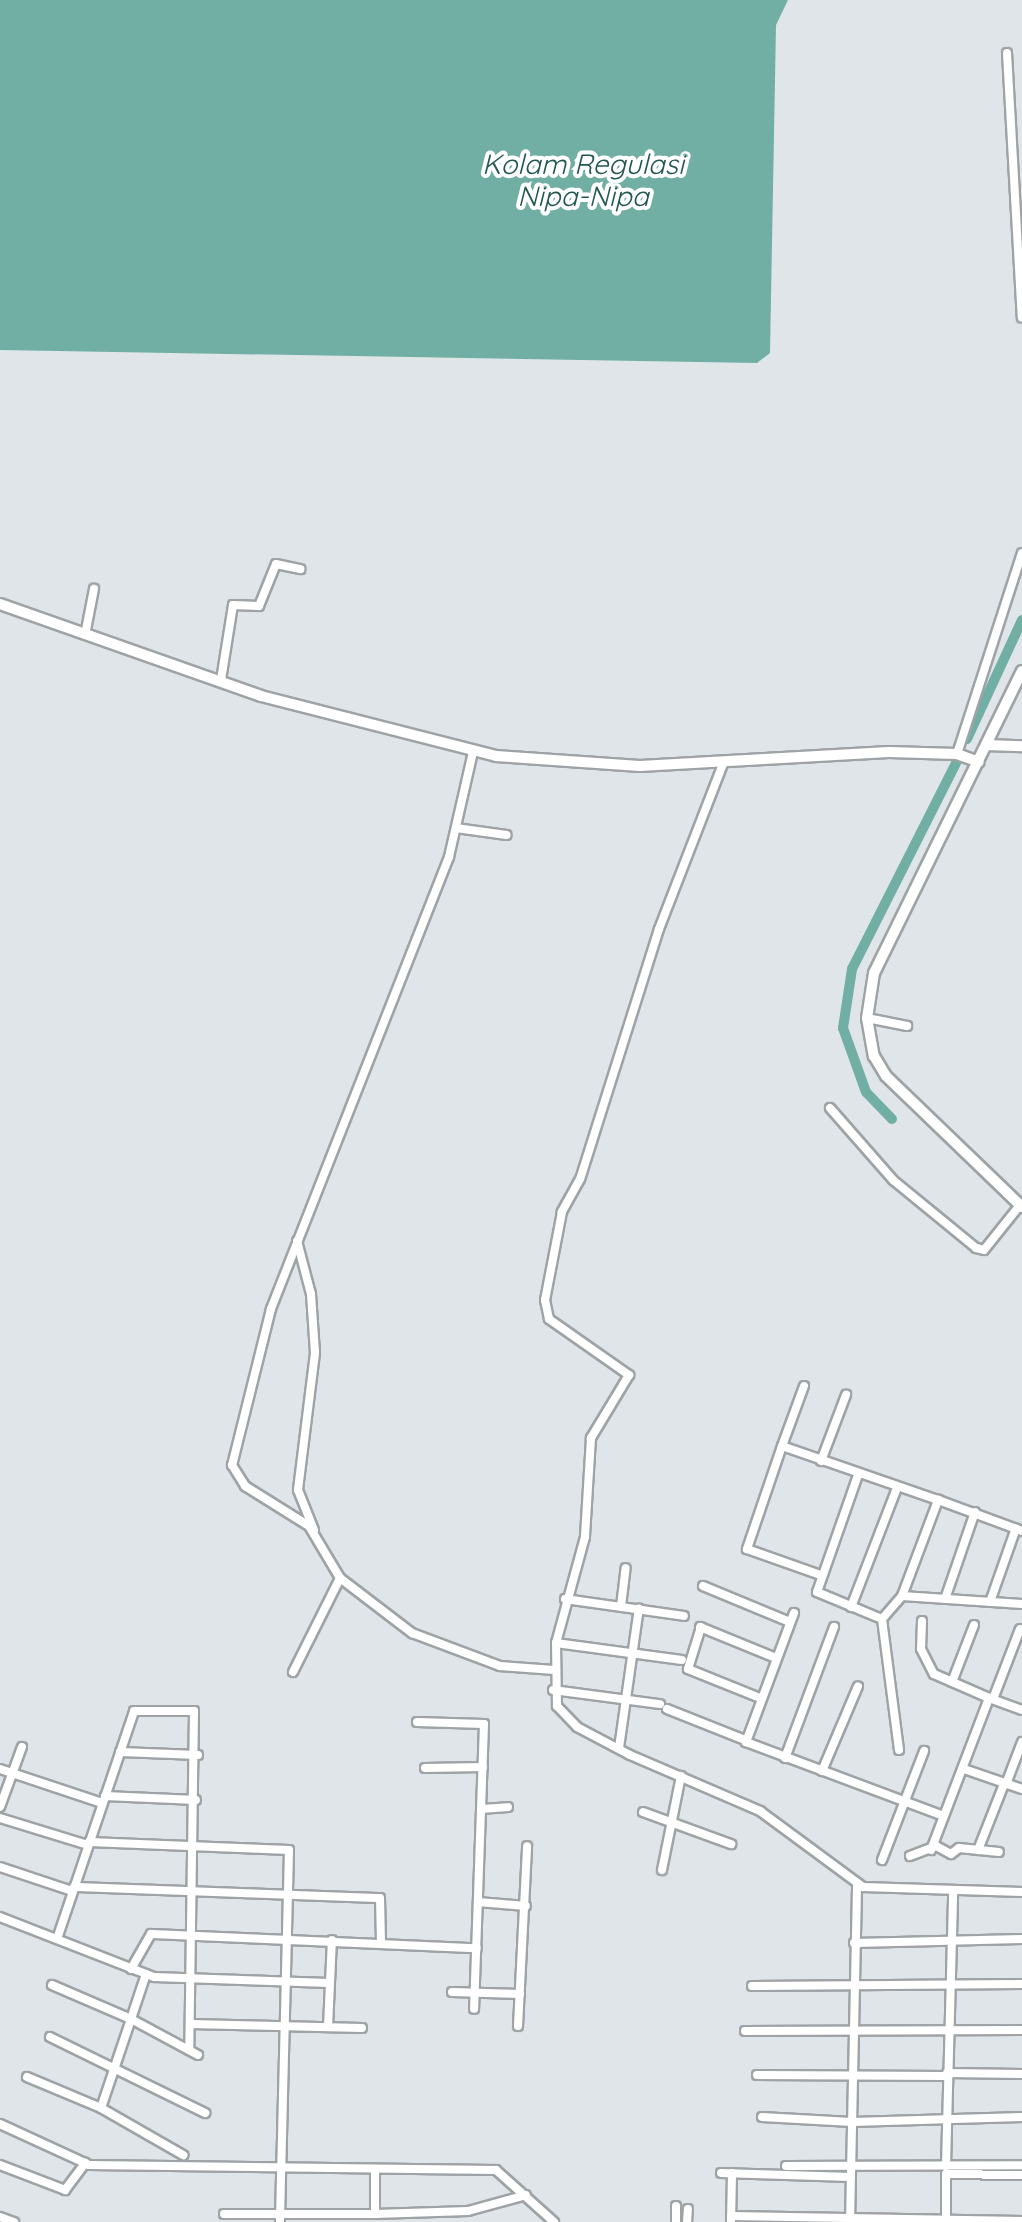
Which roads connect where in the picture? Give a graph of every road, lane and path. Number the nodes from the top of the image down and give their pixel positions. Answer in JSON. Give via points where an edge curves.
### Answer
{"nodes":[{"id":1,"x":1007,"y":53,"type":"dead end"},
{"id":2,"x":1019,"y":221,"type":"edge"},
{"id":3,"x":1022,"y":318,"type":"edge"},
{"id":4,"x":1022,"y":553,"type":"edge"},
{"id":5,"x":300,"y":569,"type":"dead end"},
{"id":6,"x":94,"y":589,"type":"dead end"},
{"id":7,"x":0,"y":604,"type":"edge"},
{"id":8,"x":86,"y":630,"type":"junction"},
{"id":9,"x":1022,"y":671,"type":"edge"},
{"id":10,"x":221,"y":680,"type":"junction"},
{"id":11,"x":986,"y":746,"type":"junction"},
{"id":12,"x":1022,"y":746,"type":"edge"},
{"id":13,"x":474,"y":752,"type":"junction"},
{"id":14,"x":957,"y":754,"type":"junction"},
{"id":15,"x":979,"y":762,"type":"junction"},
{"id":16,"x":722,"y":764,"type":"junction"},
{"id":17,"x":456,"y":828,"type":"junction"},
{"id":18,"x":507,"y":835,"type":"dead end"},
{"id":19,"x":867,"y":1018,"type":"junction"},
{"id":20,"x":907,"y":1026,"type":"dead end"},
{"id":21,"x":830,"y":1108,"type":"dead end"},
{"id":22,"x":1021,"y":1206,"type":"edge"},
{"id":23,"x":296,"y":1241,"type":"junction"},
{"id":24,"x":804,"y":1386,"type":"dead end"},
{"id":25,"x":846,"y":1395,"type":"dead end"},
{"id":26,"x":782,"y":1446,"type":"junction"},
{"id":27,"x":821,"y":1461,"type":"junction"},
{"id":28,"x":858,"y":1474,"type":"junction"},
{"id":29,"x":897,"y":1488,"type":"junction"},
{"id":30,"x":938,"y":1500,"type":"junction"},
{"id":31,"x":975,"y":1512,"type":"junction"},
{"id":32,"x":1019,"y":1530,"type":"edge"},
{"id":33,"x":315,"y":1532,"type":"junction"},
{"id":34,"x":626,"y":1568,"type":"dead end"},
{"id":35,"x":821,"y":1575,"type":"junction"},
{"id":36,"x":340,"y":1578,"type":"junction"},
{"id":37,"x":703,"y":1586,"type":"dead end"},
{"id":38,"x":902,"y":1596,"type":"junction"},
{"id":39,"x":565,"y":1599,"type":"junction"},
{"id":40,"x":946,"y":1599,"type":"junction"},
{"id":41,"x":990,"y":1602,"type":"junction"},
{"id":42,"x":1022,"y":1604,"type":"edge"},
{"id":43,"x":621,"y":1606,"type":"junction"},
{"id":44,"x":851,"y":1607,"type":"junction"},
{"id":45,"x":639,"y":1608,"type":"junction"},
{"id":46,"x":684,"y":1616,"type":"dead end"},
{"id":47,"x":882,"y":1618,"type":"junction"},
{"id":48,"x":922,"y":1622,"type":"dead end"},
{"id":49,"x":974,"y":1626,"type":"dead end"},
{"id":50,"x":834,"y":1627,"type":"dead end"},
{"id":51,"x":1020,"y":1629,"type":"edge"},
{"id":52,"x":556,"y":1643,"type":"junction"},
{"id":53,"x":634,"y":1654,"type":"junction"},
{"id":54,"x":776,"y":1658,"type":"junction"},
{"id":55,"x":682,"y":1660,"type":"dead end"},
{"id":56,"x":554,"y":1670,"type":"junction"},
{"id":57,"x":292,"y":1672,"type":"dead end"},
{"id":58,"x":952,"y":1682,"type":"junction"},
{"id":59,"x":858,"y":1686,"type":"dead end"},
{"id":60,"x":553,"y":1690,"type":"junction"},
{"id":61,"x":760,"y":1698,"type":"junction"},
{"id":62,"x":628,"y":1699,"type":"junction"},
{"id":63,"x":991,"y":1699,"type":"junction"},
{"id":64,"x":1022,"y":1710,"type":"edge"},
{"id":65,"x":417,"y":1722,"type":"dead end"},
{"id":66,"x":744,"y":1740,"type":"junction"},
{"id":67,"x":1022,"y":1742,"type":"edge"},
{"id":68,"x":22,"y":1747,"type":"dead end"},
{"id":69,"x":619,"y":1748,"type":"junction"},
{"id":70,"x":899,"y":1750,"type":"dead end"},
{"id":71,"x":924,"y":1751,"type":"dead end"},
{"id":72,"x":120,"y":1752,"type":"junction"},
{"id":73,"x":198,"y":1755,"type":"junction"},
{"id":74,"x":785,"y":1758,"type":"junction"},
{"id":75,"x":482,"y":1767,"type":"junction"},
{"id":76,"x":425,"y":1768,"type":"dead end"},
{"id":77,"x":0,"y":1769,"type":"edge"},
{"id":78,"x":964,"y":1770,"type":"junction"},
{"id":79,"x":822,"y":1772,"type":"junction"},
{"id":80,"x":12,"y":1773,"type":"junction"},
{"id":81,"x":681,"y":1776,"type":"junction"},
{"id":82,"x":1005,"y":1784,"type":"junction"},
{"id":83,"x":1022,"y":1790,"type":"edge"},
{"id":84,"x":104,"y":1799,"type":"junction"},
{"id":85,"x":196,"y":1800,"type":"junction"},
{"id":86,"x":904,"y":1802,"type":"junction"},
{"id":87,"x":0,"y":1808,"type":"edge"},
{"id":88,"x":481,"y":1808,"type":"junction"},
{"id":89,"x":508,"y":1808,"type":"dead end"},
{"id":90,"x":643,"y":1812,"type":"dead end"},
{"id":91,"x":944,"y":1816,"type":"junction"},
{"id":92,"x":0,"y":1818,"type":"edge"},
{"id":93,"x":672,"y":1819,"type":"junction"},
{"id":94,"x":88,"y":1844,"type":"junction"},
{"id":95,"x":731,"y":1844,"type":"dead end"},
{"id":96,"x":527,"y":1846,"type":"dead end"},
{"id":97,"x":195,"y":1847,"type":"junction"},
{"id":98,"x":931,"y":1850,"type":"junction"},
{"id":99,"x":978,"y":1850,"type":"junction"},
{"id":100,"x":999,"y":1852,"type":"dead end"},
{"id":101,"x":910,"y":1856,"type":"dead end"},
{"id":102,"x":882,"y":1860,"type":"dead end"},
{"id":103,"x":0,"y":1867,"type":"edge"},
{"id":104,"x":662,"y":1870,"type":"dead end"},
{"id":105,"x":857,"y":1882,"type":"junction"},
{"id":106,"x":73,"y":1889,"type":"junction"},
{"id":107,"x":194,"y":1890,"type":"junction"},
{"id":108,"x":953,"y":1892,"type":"junction"},
{"id":109,"x":1022,"y":1892,"type":"edge"},
{"id":110,"x":289,"y":1893,"type":"junction"},
{"id":111,"x":478,"y":1902,"type":"junction"},
{"id":112,"x":526,"y":1906,"type":"junction"},
{"id":113,"x":0,"y":1917,"type":"edge"},
{"id":114,"x":194,"y":1935,"type":"junction"},
{"id":115,"x":58,"y":1936,"type":"junction"},
{"id":116,"x":287,"y":1938,"type":"junction"},
{"id":117,"x":1022,"y":1939,"type":"edge"},
{"id":118,"x":332,"y":1940,"type":"junction"},
{"id":119,"x":952,"y":1940,"type":"junction"},
{"id":120,"x":381,"y":1942,"type":"junction"},
{"id":121,"x":854,"y":1943,"type":"junction"},
{"id":122,"x":476,"y":1948,"type":"junction"},
{"id":123,"x":132,"y":1969,"type":"junction"},
{"id":124,"x":146,"y":1974,"type":"junction"},
{"id":125,"x":192,"y":1980,"type":"junction"},
{"id":126,"x":287,"y":1981,"type":"junction"},
{"id":127,"x":329,"y":1983,"type":"junction"},
{"id":128,"x":1022,"y":1984,"type":"edge"},
{"id":129,"x":52,"y":1985,"type":"dead end"},
{"id":130,"x":752,"y":1986,"type":"dead end"},
{"id":131,"x":854,"y":1986,"type":"junction"},
{"id":132,"x":950,"y":1986,"type":"junction"},
{"id":133,"x":452,"y":1992,"type":"dead end"},
{"id":134,"x":475,"y":1992,"type":"junction"},
{"id":135,"x":520,"y":1994,"type":"junction"},
{"id":136,"x":474,"y":2010,"type":"dead end"},
{"id":137,"x":131,"y":2019,"type":"junction"},
{"id":138,"x":190,"y":2024,"type":"junction"},
{"id":139,"x":286,"y":2026,"type":"junction"},
{"id":140,"x":518,"y":2026,"type":"dead end"},
{"id":141,"x":328,"y":2027,"type":"junction"},
{"id":142,"x":362,"y":2028,"type":"dead end"},
{"id":143,"x":853,"y":2030,"type":"junction"},
{"id":144,"x":1022,"y":2030,"type":"edge"},
{"id":145,"x":745,"y":2031,"type":"dead end"},
{"id":146,"x":948,"y":2032,"type":"junction"},
{"id":147,"x":50,"y":2037,"type":"dead end"},
{"id":148,"x":115,"y":2065,"type":"junction"},
{"id":149,"x":1022,"y":2074,"type":"edge"},
{"id":150,"x":758,"y":2075,"type":"dead end"},
{"id":151,"x":946,"y":2075,"type":"junction"},
{"id":152,"x":27,"y":2078,"type":"dead end"},
{"id":153,"x":851,"y":2078,"type":"junction"},
{"id":154,"x":101,"y":2108,"type":"junction"},
{"id":155,"x":205,"y":2114,"type":"dead end"},
{"id":156,"x":762,"y":2117,"type":"dead end"},
{"id":157,"x":946,"y":2117,"type":"junction"},
{"id":158,"x":1022,"y":2117,"type":"edge"},
{"id":159,"x":852,"y":2122,"type":"junction"},
{"id":160,"x":0,"y":2124,"type":"edge"},
{"id":161,"x":183,"y":2154,"type":"dead end"},
{"id":162,"x":85,"y":2163,"type":"junction"},
{"id":163,"x":0,"y":2165,"type":"edge"},
{"id":164,"x":1022,"y":2165,"type":"edge"},
{"id":165,"x":786,"y":2166,"type":"dead end"},
{"id":166,"x":852,"y":2166,"type":"junction"},
{"id":167,"x":946,"y":2166,"type":"junction"},
{"id":168,"x":281,"y":2169,"type":"junction"},
{"id":169,"x":376,"y":2171,"type":"junction"},
{"id":170,"x":722,"y":2173,"type":"dead end"},
{"id":171,"x":732,"y":2173,"type":"junction"},
{"id":172,"x":1022,"y":2176,"type":"edge"},
{"id":173,"x":851,"y":2177,"type":"junction"},
{"id":174,"x":526,"y":2195,"type":"junction"},
{"id":175,"x":676,"y":2206,"type":"dead end"},
{"id":176,"x":688,"y":2209,"type":"dead end"},
{"id":177,"x":224,"y":2214,"type":"dead end"},
{"id":178,"x":375,"y":2214,"type":"junction"},
{"id":179,"x":0,"y":2216,"type":"edge"},
{"id":180,"x":280,"y":2218,"type":"edge"},
{"id":181,"x":732,"y":2219,"type":"edge"},
{"id":182,"x":850,"y":2221,"type":"edge"},
{"id":183,"x":946,"y":2221,"type":"edge"},
{"id":184,"x":1022,"y":2221,"type":"edge"},
{"id":185,"x":14,"y":2222,"type":"edge"},
{"id":186,"x":554,"y":2222,"type":"edge"},
{"id":187,"x":676,"y":2222,"type":"edge"},
{"id":188,"x":688,"y":2222,"type":"edge"}],
"edges":[{"from":1,"to":2,"type":"street"},
{"from":2,"to":3,"type":"street"},
{"from":4,"to":14,"type":"street"},
{"from":5,"to":10,"type":"street","via":[[276,564],[259,606],[233,606]]},
{"from":6,"to":8,"type":"street"},
{"from":7,"to":8,"type":"street"},
{"from":8,"to":10,"type":"street"},
{"from":9,"to":11,"type":"street"},
{"from":10,"to":13,"type":"street"},
{"from":11,"to":12,"type":"street"},
{"from":11,"to":15,"type":"street"},
{"from":13,"to":16,"type":"street","via":[[581,764]]},
{"from":13,"to":17,"type":"street"},
{"from":14,"to":15,"type":"street"},
{"from":14,"to":16,"type":"street"},
{"from":15,"to":19,"type":"street","via":[[874,973]]},
{"from":16,"to":39,"type":"street","via":[[659,929],[555,1245],[546,1314],[629,1375],[590,1438],[585,1537]]},
{"from":17,"to":18,"type":"street"},
{"from":17,"to":23,"type":"street"},
{"from":19,"to":20,"type":"street"},
{"from":19,"to":22,"type":"street","via":[[874,1056],[886,1076]]},
{"from":21,"to":22,"type":"street","via":[[893,1180],[976,1248],[984,1250]]},
{"from":23,"to":33,"type":"street","via":[[311,1294],[315,1353],[298,1490]]},
{"from":23,"to":33,"type":"street","via":[[270,1309],[232,1466],[245,1486]]},
{"from":24,"to":26,"type":"street"},
{"from":25,"to":27,"type":"street"},
{"from":26,"to":27,"type":"street"},
{"from":26,"to":35,"type":"street","via":[[747,1549]]},
{"from":27,"to":28,"type":"street"},
{"from":28,"to":29,"type":"street"},
{"from":28,"to":35,"type":"street"},
{"from":29,"to":30,"type":"street"},
{"from":29,"to":44,"type":"street"},
{"from":30,"to":31,"type":"street"},
{"from":30,"to":38,"type":"street"},
{"from":31,"to":32,"type":"street"},
{"from":31,"to":40,"type":"street"},
{"from":32,"to":41,"type":"street"},
{"from":33,"to":36,"type":"street"},
{"from":34,"to":43,"type":"street"},
{"from":35,"to":44,"type":"street","via":[[820,1596]]},
{"from":36,"to":56,"type":"street","via":[[420,1637],[500,1666]]},
{"from":36,"to":57,"type":"street"},
{"from":37,"to":54,"type":"street","via":[[792,1618]]},
{"from":38,"to":40,"type":"street"},
{"from":38,"to":47,"type":"street"},
{"from":39,"to":43,"type":"street"},
{"from":39,"to":52,"type":"street"},
{"from":40,"to":41,"type":"street"},
{"from":41,"to":42,"type":"street"},
{"from":43,"to":45,"type":"street"},
{"from":44,"to":47,"type":"street"},
{"from":45,"to":46,"type":"street"},
{"from":45,"to":53,"type":"street"},
{"from":47,"to":70,"type":"street"},
{"from":48,"to":58,"type":"street","via":[[925,1663]]},
{"from":49,"to":58,"type":"street"},
{"from":50,"to":74,"type":"street"},
{"from":51,"to":63,"type":"street"},
{"from":52,"to":53,"type":"street"},
{"from":52,"to":56,"type":"street"},
{"from":53,"to":55,"type":"street"},
{"from":53,"to":62,"type":"street"},
{"from":54,"to":61,"type":"street"},
{"from":54,"to":61,"type":"street","via":[[698,1626],[688,1669]]},
{"from":56,"to":60,"type":"street"},
{"from":58,"to":63,"type":"street"},
{"from":59,"to":79,"type":"street"},
{"from":60,"to":62,"type":"street"},
{"from":60,"to":69,"type":"street","via":[[564,1718]]},
{"from":61,"to":66,"type":"street"},
{"from":62,"to":66,"type":"street"},
{"from":62,"to":69,"type":"street"},
{"from":63,"to":64,"type":"street"},
{"from":63,"to":78,"type":"street"},
{"from":65,"to":75,"type":"street","via":[[484,1724]]},
{"from":66,"to":74,"type":"street"},
{"from":67,"to":82,"type":"street"},
{"from":68,"to":80,"type":"street"},
{"from":69,"to":81,"type":"street"},
{"from":71,"to":86,"type":"street"},
{"from":72,"to":73,"type":"street"},
{"from":72,"to":73,"type":"street","via":[[139,1709],[194,1711]]},
{"from":72,"to":84,"type":"street"},
{"from":73,"to":85,"type":"street"},
{"from":74,"to":79,"type":"street"},
{"from":75,"to":76,"type":"street"},
{"from":75,"to":88,"type":"street"},
{"from":77,"to":80,"type":"street"},
{"from":78,"to":82,"type":"street"},
{"from":78,"to":91,"type":"street"},
{"from":79,"to":86,"type":"street"},
{"from":80,"to":84,"type":"street"},
{"from":80,"to":87,"type":"street"},
{"from":81,"to":93,"type":"street"},
{"from":81,"to":105,"type":"street","via":[[760,1812]]},
{"from":82,"to":83,"type":"street"},
{"from":82,"to":99,"type":"street"},
{"from":84,"to":85,"type":"street"},
{"from":84,"to":94,"type":"street"},
{"from":85,"to":97,"type":"street"},
{"from":86,"to":91,"type":"street"},
{"from":86,"to":102,"type":"street"},
{"from":88,"to":89,"type":"street"},
{"from":88,"to":111,"type":"street"},
{"from":90,"to":93,"type":"street"},
{"from":91,"to":98,"type":"street"},
{"from":92,"to":94,"type":"street"},
{"from":93,"to":95,"type":"street"},
{"from":93,"to":104,"type":"street"},
{"from":94,"to":97,"type":"street"},
{"from":94,"to":106,"type":"street"},
{"from":96,"to":112,"type":"street"},
{"from":97,"to":107,"type":"street"},
{"from":97,"to":110,"type":"street","via":[[289,1850]]},
{"from":98,"to":99,"type":"street"},
{"from":98,"to":101,"type":"street"},
{"from":99,"to":100,"type":"street"},
{"from":103,"to":106,"type":"street"},
{"from":105,"to":108,"type":"street","via":[[871,1890]]},
{"from":105,"to":121,"type":"street"},
{"from":106,"to":107,"type":"street"},
{"from":106,"to":115,"type":"street"},
{"from":107,"to":110,"type":"street"},
{"from":107,"to":114,"type":"street"},
{"from":108,"to":109,"type":"street"},
{"from":108,"to":119,"type":"street"},
{"from":110,"to":116,"type":"street"},
{"from":110,"to":120,"type":"street","via":[[382,1898]]},
{"from":111,"to":112,"type":"street"},
{"from":111,"to":122,"type":"street"},
{"from":112,"to":135,"type":"street"},
{"from":113,"to":115,"type":"street"},
{"from":114,"to":116,"type":"street"},
{"from":114,"to":123,"type":"street","via":[[151,1934]]},
{"from":114,"to":125,"type":"street"},
{"from":115,"to":123,"type":"street"},
{"from":116,"to":118,"type":"street"},
{"from":116,"to":126,"type":"street"},
{"from":117,"to":119,"type":"street"},
{"from":118,"to":120,"type":"street"},
{"from":118,"to":127,"type":"street"},
{"from":119,"to":121,"type":"street"},
{"from":119,"to":132,"type":"street"},
{"from":120,"to":122,"type":"street"},
{"from":121,"to":131,"type":"street"},
{"from":122,"to":134,"type":"street"},
{"from":123,"to":124,"type":"street"},
{"from":124,"to":125,"type":"street"},
{"from":124,"to":137,"type":"street"},
{"from":125,"to":126,"type":"street"},
{"from":125,"to":138,"type":"street"},
{"from":126,"to":127,"type":"street"},
{"from":126,"to":139,"type":"street"},
{"from":127,"to":141,"type":"street"},
{"from":128,"to":132,"type":"street"},
{"from":129,"to":137,"type":"street"},
{"from":130,"to":131,"type":"street"},
{"from":131,"to":132,"type":"street"},
{"from":131,"to":143,"type":"street"},
{"from":132,"to":146,"type":"street"},
{"from":133,"to":134,"type":"street"},
{"from":134,"to":135,"type":"street"},
{"from":134,"to":136,"type":"street"},
{"from":135,"to":140,"type":"street"},
{"from":137,"to":138,"type":"street","via":[[193,2053]]},
{"from":137,"to":148,"type":"street"},
{"from":138,"to":139,"type":"street"},
{"from":139,"to":141,"type":"street"},
{"from":139,"to":168,"type":"street"},
{"from":141,"to":142,"type":"street"},
{"from":143,"to":145,"type":"street"},
{"from":143,"to":146,"type":"street"},
{"from":143,"to":153,"type":"street"},
{"from":144,"to":146,"type":"street"},
{"from":146,"to":151,"type":"street"},
{"from":147,"to":148,"type":"street"},
{"from":148,"to":154,"type":"street"},
{"from":148,"to":155,"type":"street"},
{"from":149,"to":151,"type":"street"},
{"from":150,"to":153,"type":"street"},
{"from":151,"to":153,"type":"street"},
{"from":151,"to":157,"type":"street"},
{"from":152,"to":154,"type":"street"},
{"from":153,"to":159,"type":"street"},
{"from":154,"to":161,"type":"street"},
{"from":156,"to":159,"type":"street"},
{"from":157,"to":158,"type":"street"},
{"from":157,"to":159,"type":"street"},
{"from":157,"to":167,"type":"street"},
{"from":159,"to":166,"type":"street"},
{"from":160,"to":162,"type":"street"},
{"from":162,"to":163,"type":"street","via":[[65,2190]]},
{"from":162,"to":168,"type":"street"},
{"from":164,"to":167,"type":"street"},
{"from":165,"to":166,"type":"street"},
{"from":166,"to":167,"type":"street"},
{"from":166,"to":173,"type":"street"},
{"from":168,"to":169,"type":"street"},
{"from":168,"to":180,"type":"street"},
{"from":169,"to":174,"type":"street","via":[[496,2170]]},
{"from":169,"to":178,"type":"street"},
{"from":170,"to":171,"type":"street"},
{"from":171,"to":173,"type":"street"},
{"from":171,"to":181,"type":"street"},
{"from":172,"to":183,"type":"street","via":[[946,2174]]},
{"from":173,"to":182,"type":"street"},
{"from":174,"to":178,"type":"street","via":[[468,2212]]},
{"from":174,"to":186,"type":"street"},
{"from":175,"to":187,"type":"street"},
{"from":176,"to":188,"type":"street"},
{"from":177,"to":180,"type":"street"},
{"from":178,"to":180,"type":"street"},
{"from":179,"to":185,"type":"street"},
{"from":181,"to":182,"type":"street"},
{"from":182,"to":183,"type":"street"},
{"from":183,"to":184,"type":"street"}]}
